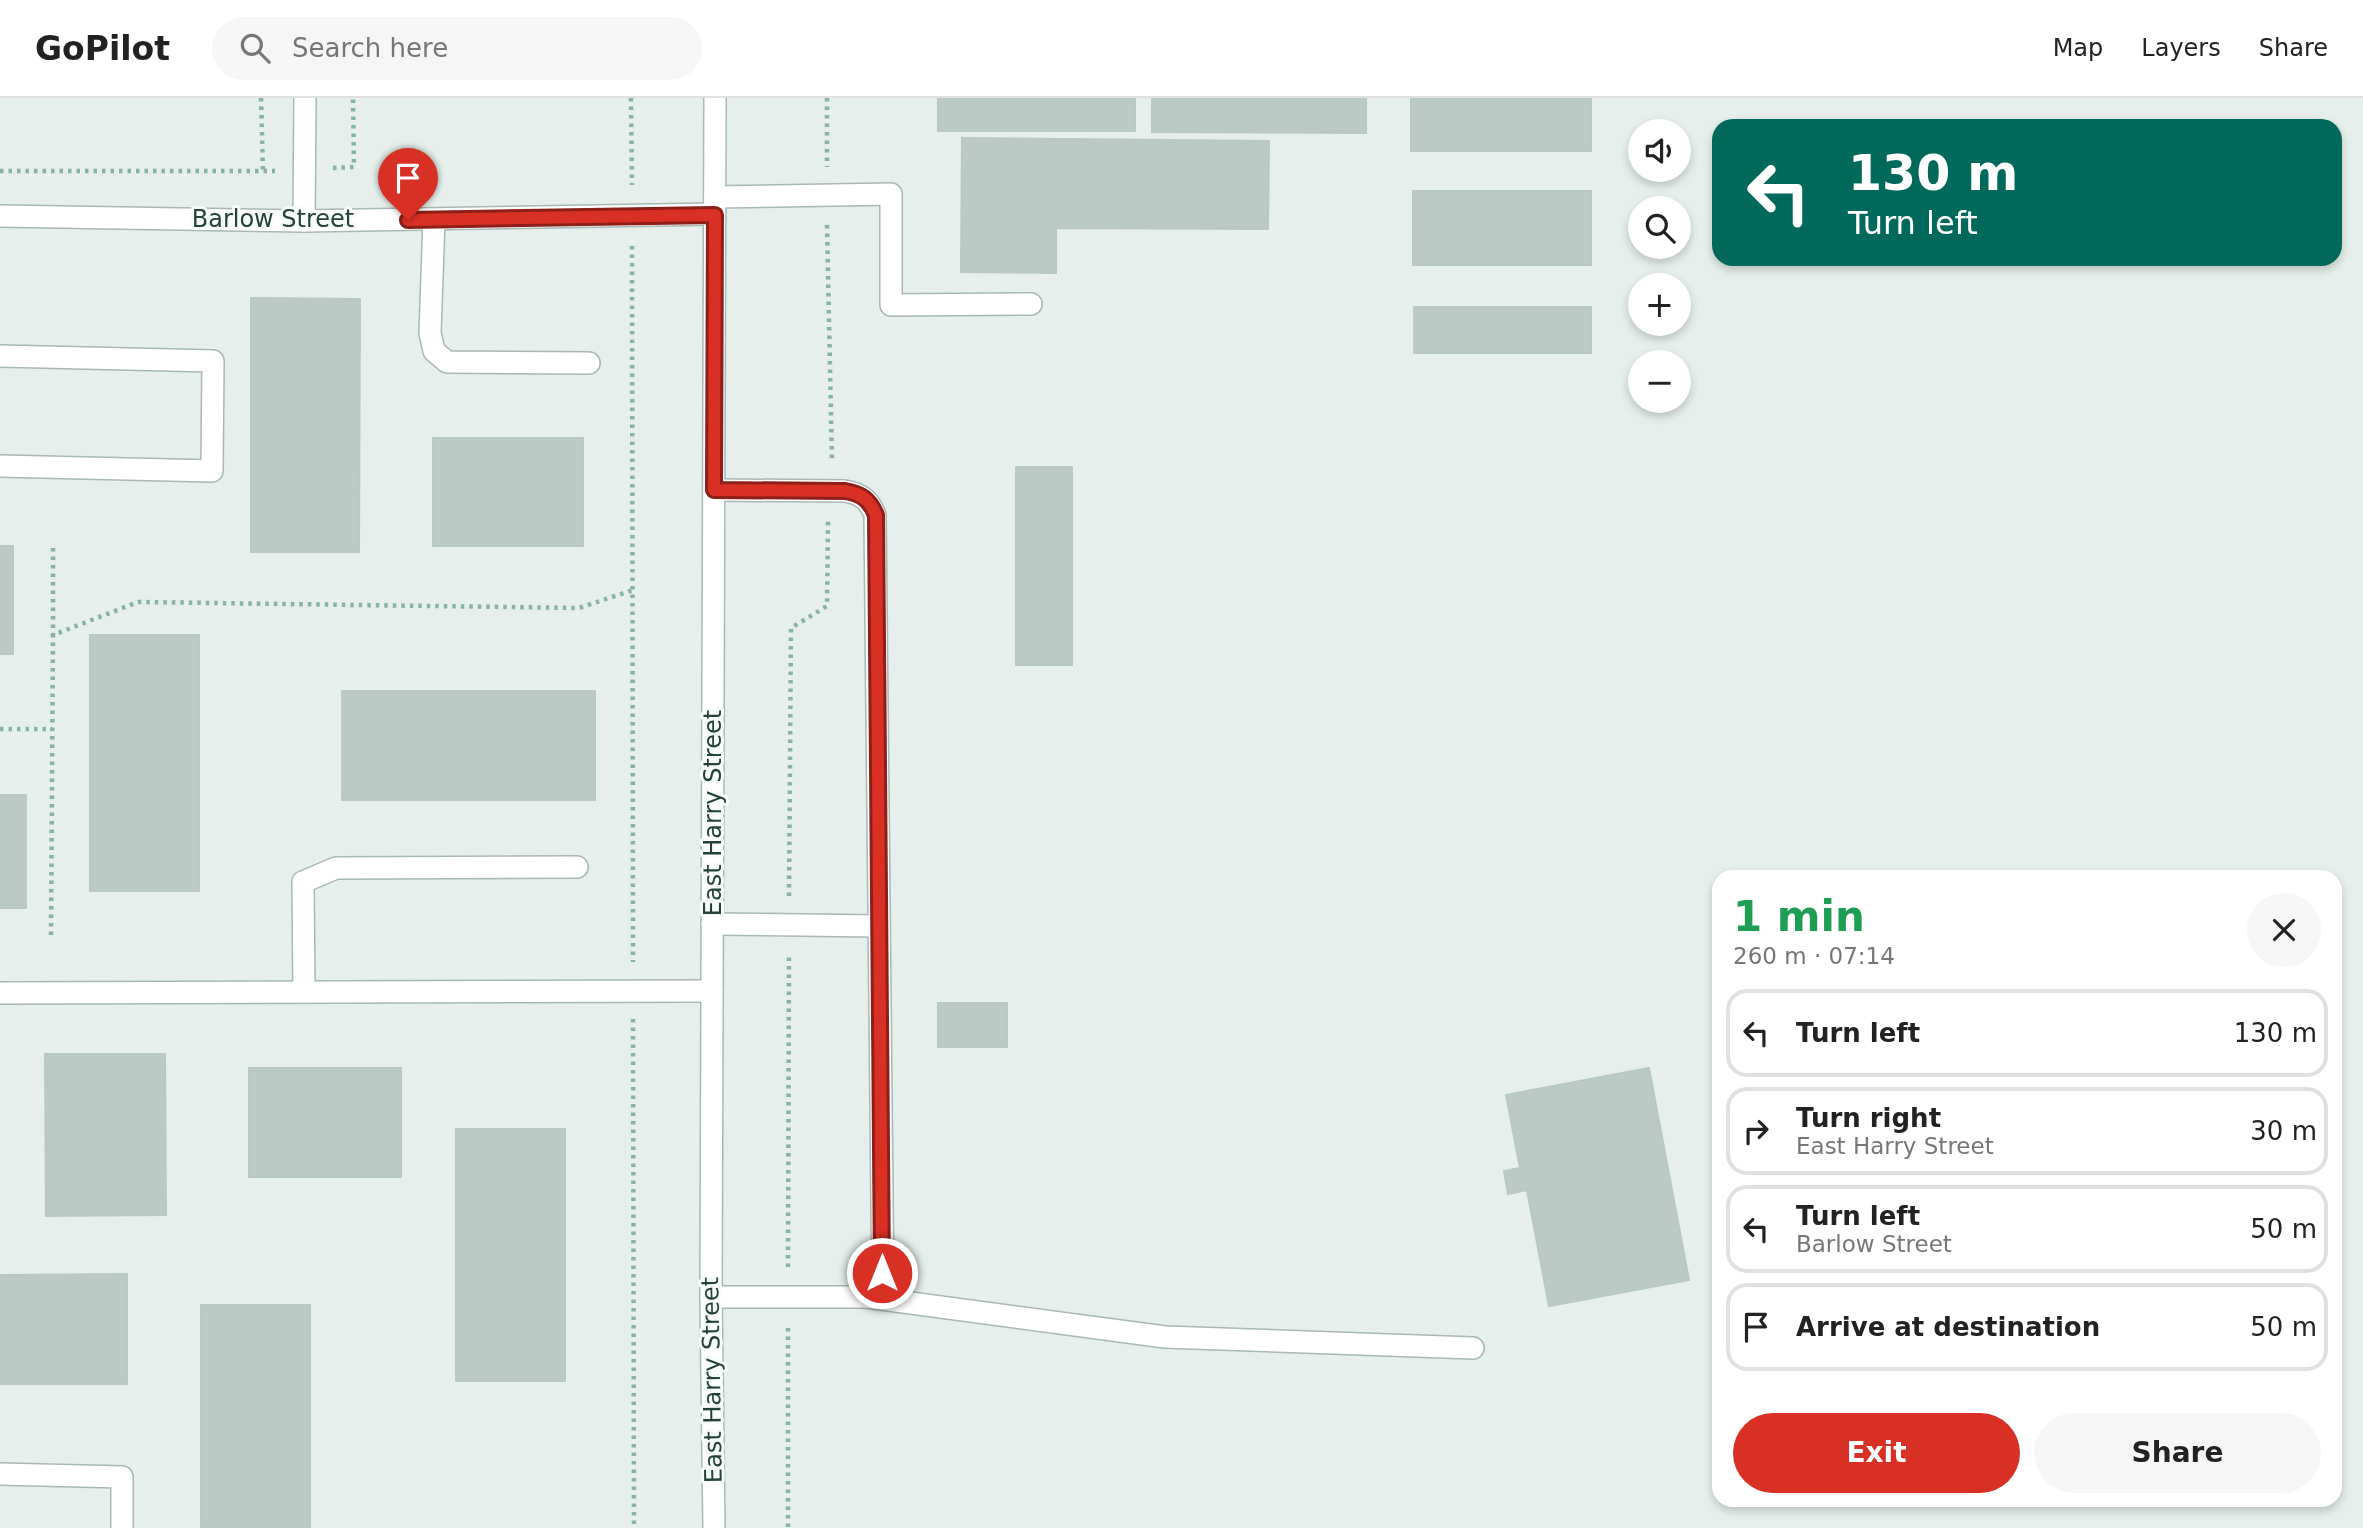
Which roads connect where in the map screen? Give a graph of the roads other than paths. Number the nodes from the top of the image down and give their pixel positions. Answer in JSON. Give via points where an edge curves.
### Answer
{"nodes":[{"id":1,"x":305,"y":98,"type":"edge"},
{"id":2,"x":715,"y":98,"type":"edge"},
{"id":3,"x":715,"y":206,"type":"junction"},
{"id":4,"x":0,"y":216,"type":"edge"},
{"id":5,"x":435,"y":220,"type":"junction"},
{"id":6,"x":304,"y":221,"type":"junction"},
{"id":7,"x":1031,"y":304,"type":"dead end"},
{"id":8,"x":0,"y":356,"type":"edge"},
{"id":9,"x":589,"y":363,"type":"dead end"},
{"id":10,"x":0,"y":466,"type":"edge"},
{"id":11,"x":714,"y":490,"type":"junction"},
{"id":12,"x":577,"y":867,"type":"dead end"},
{"id":13,"x":712,"y":924,"type":"junction"},
{"id":14,"x":879,"y":926,"type":"junction"},
{"id":15,"x":712,"y":990,"type":"junction"},
{"id":16,"x":304,"y":992,"type":"junction"},
{"id":17,"x":0,"y":993,"type":"edge"},
{"id":18,"x":711,"y":1297,"type":"junction"},
{"id":19,"x":883,"y":1299,"type":"junction"},
{"id":20,"x":1474,"y":1348,"type":"dead end"},
{"id":21,"x":0,"y":1474,"type":"edge"},
{"id":22,"x":122,"y":1528,"type":"edge"},
{"id":23,"x":714,"y":1528,"type":"edge"}],
"edges":[{"from":1,"to":6,"type":"main road"},
{"from":2,"to":3,"type":"main road","name":"East Harry Street"},
{"from":3,"to":5,"type":"main road","name":"Barlow Street","via":[[632,216]]},
{"from":3,"to":7,"type":"main road","name":"Barlow Street","via":[[891,194],[891,305]]},
{"from":3,"to":11,"type":"main road","name":"East Harry Street"},
{"from":4,"to":6,"type":"main road","name":"Barlow Street"},
{"from":5,"to":6,"type":"main road","name":"Barlow Street"},
{"from":5,"to":9,"type":"main road","via":[[430,333],[435,351],[447,362]]},
{"from":8,"to":10,"type":"main road","via":[[213,361],[212,471]]},
{"from":11,"to":13,"type":"main road","name":"East Harry Street"},
{"from":11,"to":14,"type":"main road","via":[[859,493],[876,515]]},
{"from":12,"to":16,"type":"main road","via":[[336,868],[303,882]]},
{"from":13,"to":14,"type":"main road"},
{"from":13,"to":15,"type":"main road","name":"East Harry Street"},
{"from":14,"to":19,"type":"main road"},
{"from":15,"to":16,"type":"main road"},
{"from":15,"to":18,"type":"main road","name":"East Harry Street"},
{"from":16,"to":17,"type":"main road"},
{"from":18,"to":19,"type":"main road"},
{"from":18,"to":23,"type":"main road","name":"East Harry Street"},
{"from":19,"to":20,"type":"main road","via":[[1165,1337]]},
{"from":21,"to":22,"type":"main road","via":[[122,1477]]}]}
